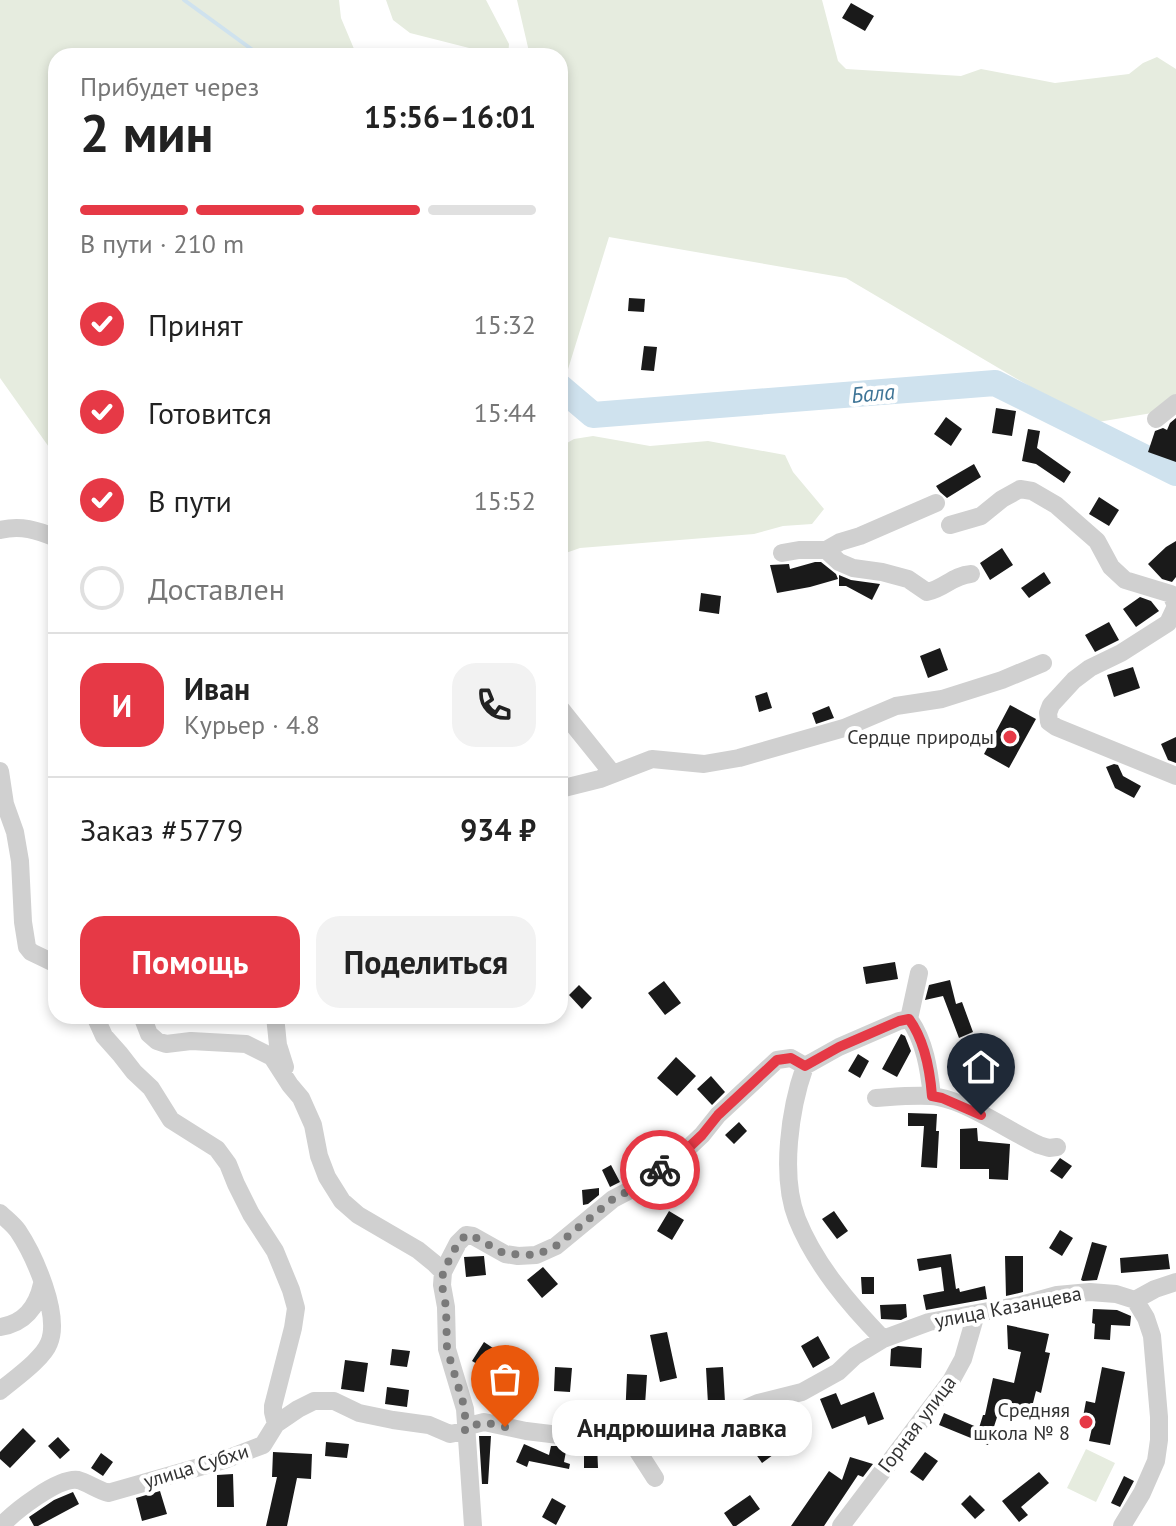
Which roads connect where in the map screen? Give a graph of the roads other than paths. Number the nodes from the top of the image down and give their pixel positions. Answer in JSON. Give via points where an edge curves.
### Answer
{"nodes":[{"id":1,"x":1176,"y":403,"type":"edge"},
{"id":2,"x":1156,"y":419,"type":"dead end"},
{"id":3,"x":936,"y":503,"type":"dead end"},
{"id":4,"x":950,"y":525,"type":"dead end"},
{"id":5,"x":0,"y":530,"type":"edge"},
{"id":6,"x":48,"y":535,"type":"edge"},
{"id":7,"x":826,"y":550,"type":"junction"},
{"id":8,"x":782,"y":553,"type":"dead end"},
{"id":9,"x":971,"y":574,"type":"dead end"},
{"id":10,"x":1043,"y":663,"type":"dead end"},
{"id":11,"x":568,"y":718,"type":"edge"},
{"id":12,"x":0,"y":771,"type":"edge"},
{"id":13,"x":613,"y":774,"type":"junction"},
{"id":14,"x":1176,"y":776,"type":"edge"},
{"id":15,"x":568,"y":787,"type":"edge"},
{"id":16,"x":48,"y":960,"type":"edge"},
{"id":17,"x":919,"y":973,"type":"dead end"},
{"id":18,"x":909,"y":1019,"type":"junction"},
{"id":19,"x":99,"y":1024,"type":"edge"},
{"id":20,"x":145,"y":1024,"type":"edge"},
{"id":21,"x":276,"y":1024,"type":"edge"},
{"id":22,"x":805,"y":1066,"type":"junction"},
{"id":23,"x":290,"y":1085,"type":"junction"},
{"id":24,"x":932,"y":1096,"type":"junction"},
{"id":25,"x":876,"y":1098,"type":"dead end"},
{"id":26,"x":1057,"y":1147,"type":"dead end"},
{"id":27,"x":0,"y":1213,"type":"edge"},
{"id":28,"x":443,"y":1272,"type":"junction"},
{"id":29,"x":1176,"y":1282,"type":"edge"},
{"id":30,"x":42,"y":1284,"type":"junction"},
{"id":31,"x":1135,"y":1300,"type":"junction"},
{"id":32,"x":976,"y":1314,"type":"junction"},
{"id":33,"x":0,"y":1327,"type":"edge"},
{"id":34,"x":883,"y":1339,"type":"junction"},
{"id":35,"x":0,"y":1391,"type":"edge"},
{"id":36,"x":276,"y":1424,"type":"junction"},
{"id":37,"x":465,"y":1431,"type":"junction"},
{"id":38,"x":630,"y":1439,"type":"junction"},
{"id":39,"x":655,"y":1478,"type":"dead end"},
{"id":40,"x":10,"y":1522,"type":"edge"},
{"id":41,"x":473,"y":1526,"type":"edge"},
{"id":42,"x":841,"y":1526,"type":"edge"},
{"id":43,"x":1122,"y":1526,"type":"edge"}],
"edges":[{"from":1,"to":2,"type":"street"},
{"from":3,"to":7,"type":"street"},
{"from":4,"to":14,"type":"street","via":[[981,516],[1020,489],[1032,491],[1097,541],[1125,580],[1171,594],[1176,606],[1168,623],[1090,668],[1048,713],[1056,727]]},
{"from":5,"to":6,"type":"street","via":[[35,529]]},
{"from":7,"to":8,"type":"street"},
{"from":7,"to":9,"type":"street","via":[[853,568],[890,573],[927,592],[960,574]]},
{"from":10,"to":13,"type":"street","via":[[972,690],[896,706],[844,728],[739,758],[704,764],[652,759]]},
{"from":11,"to":13,"type":"street"},
{"from":12,"to":16,"type":"street","via":[[20,861],[27,947]]},
{"from":13,"to":15,"type":"street"},
{"from":17,"to":18,"type":"street"},
{"from":18,"to":22,"type":"street"},
{"from":18,"to":24,"type":"street","via":[[919,1032]]},
{"from":19,"to":36,"type":"street","via":[[171,1120],[217,1149],[275,1251],[296,1308],[273,1406]]},
{"from":20,"to":23,"type":"street","via":[[149,1034],[166,1044],[225,1041],[256,1048],[272,1057]]},
{"from":21,"to":23,"type":"street"},
{"from":22,"to":28,"type":"street","via":[[791,1058],[777,1060],[685,1151],[613,1199],[556,1246],[536,1255],[505,1254],[466,1235]]},
{"from":22,"to":34,"type":"street","via":[[790,1142],[796,1217],[815,1255]]},
{"from":23,"to":28,"type":"street","via":[[301,1098],[327,1177],[342,1201]]},
{"from":24,"to":25,"type":"street"},
{"from":24,"to":26,"type":"street","via":[[1039,1145]]},
{"from":27,"to":30,"type":"street","via":[[16,1228]]},
{"from":28,"to":37,"type":"street","via":[[447,1349],[465,1409]]},
{"from":29,"to":31,"type":"street"},
{"from":30,"to":33,"type":"street","via":[[26,1315],[14,1325]]},
{"from":30,"to":35,"type":"street","via":[[53,1330],[48,1346]]},
{"from":31,"to":32,"type":"street","name":"улица Казанцева","via":[[1090,1292]]},
{"from":31,"to":43,"type":"street","via":[[1152,1336],[1159,1440],[1156,1461]]},
{"from":32,"to":34,"type":"street","name":"улица Казанцева","via":[[929,1322]]},
{"from":32,"to":42,"type":"street","name":"Горная улица","via":[[951,1381]]},
{"from":34,"to":38,"type":"street","name":"улица Казанцева","via":[[802,1392],[735,1413],[666,1421]]},
{"from":36,"to":37,"type":"street","name":"улица Субхи","via":[[314,1401],[334,1401],[359,1413],[429,1425],[450,1434]]},
{"from":36,"to":40,"type":"street","name":"улица Субхи","via":[[263,1445],[108,1493],[80,1480],[51,1487]]},
{"from":37,"to":38,"type":"street","via":[[484,1422],[559,1435],[612,1431]]},
{"from":37,"to":41,"type":"street"},
{"from":38,"to":39,"type":"street"}]}
